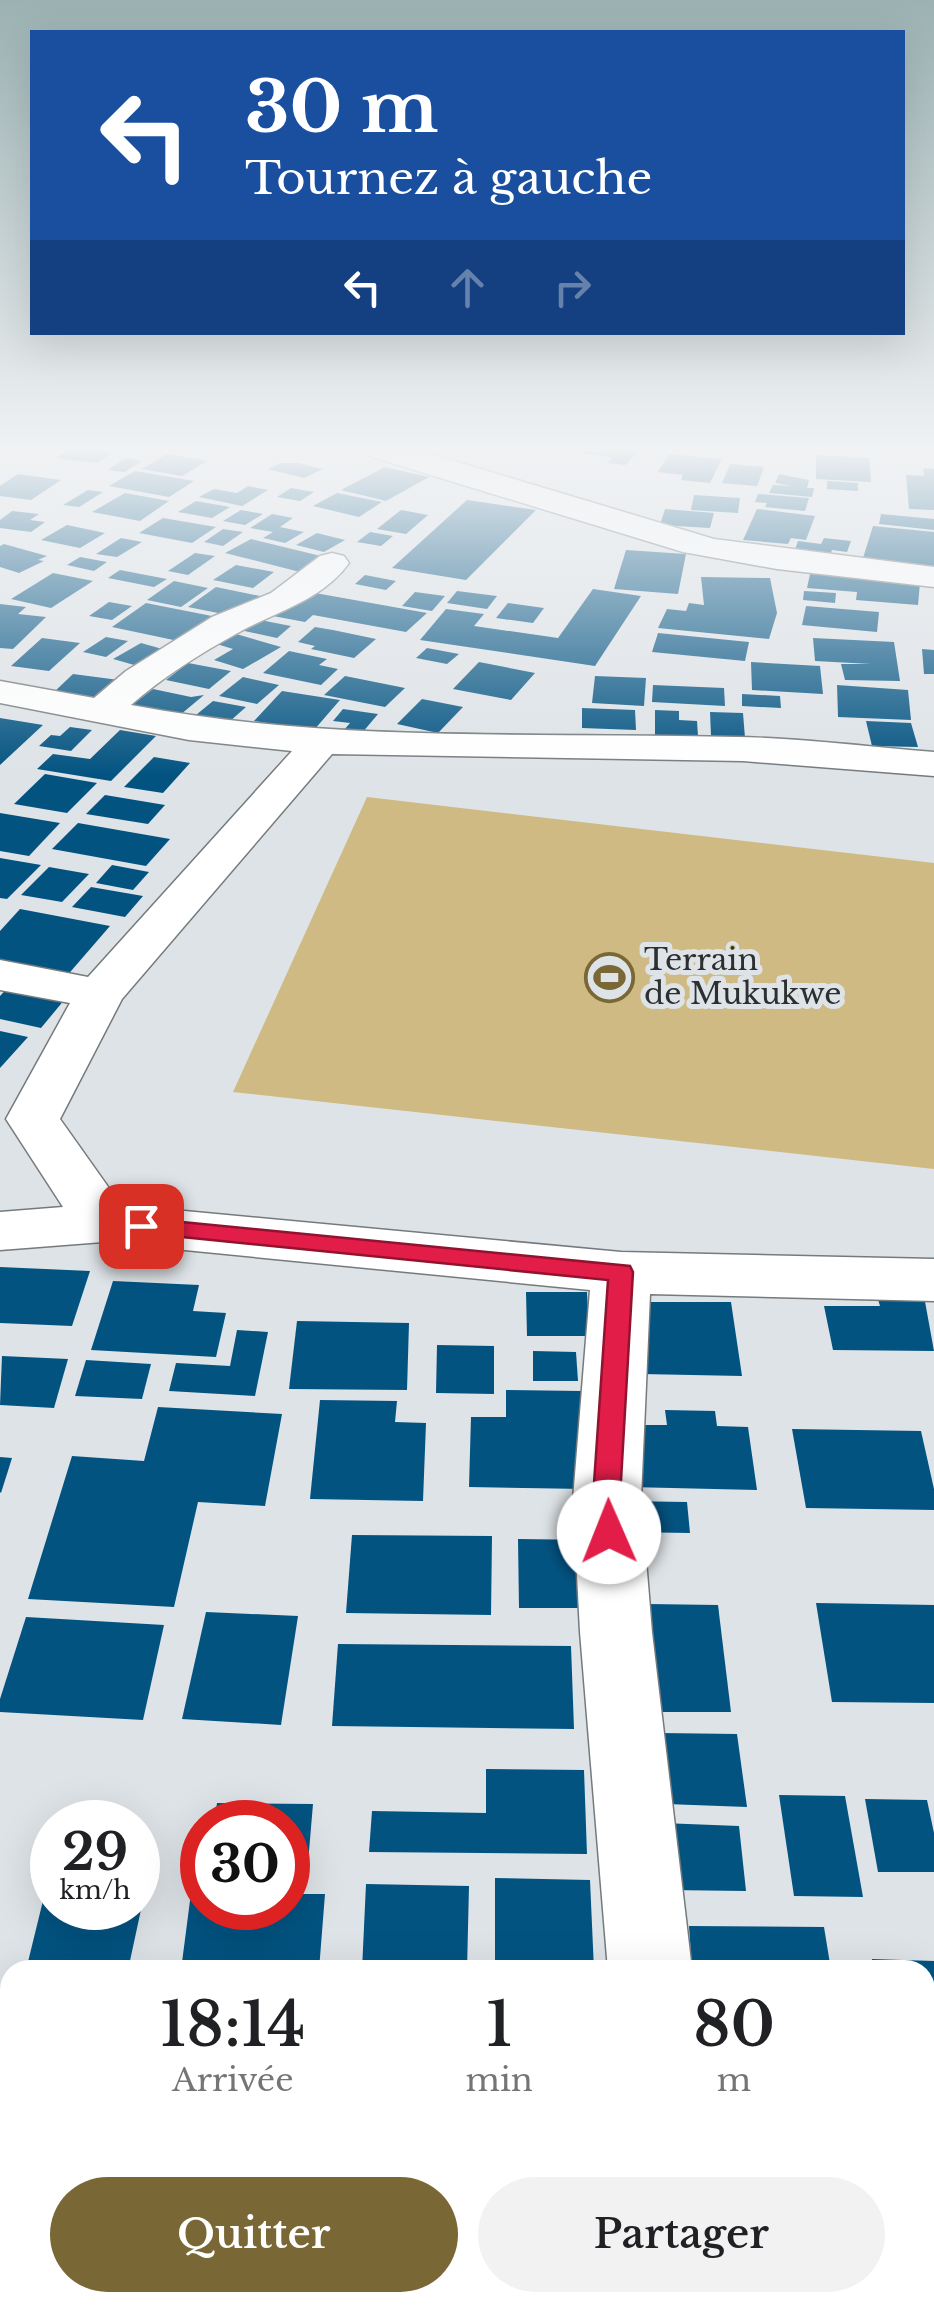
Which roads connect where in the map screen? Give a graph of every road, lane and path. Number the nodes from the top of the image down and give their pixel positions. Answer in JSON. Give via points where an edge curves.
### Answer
{"nodes":[{"id":1,"x":786,"y":559,"type":"edge"},
{"id":2,"x":332,"y":563,"type":"dead end"},
{"id":3,"x":934,"y":577,"type":"edge"},
{"id":4,"x":0,"y":692,"type":"edge"},
{"id":5,"x":102,"y":711,"type":"junction"},
{"id":6,"x":321,"y":742,"type":"junction"},
{"id":7,"x":934,"y":764,"type":"edge"},
{"id":8,"x":0,"y":975,"type":"edge"},
{"id":9,"x":100,"y":994,"type":"junction"},
{"id":10,"x":104,"y":1223,"type":"junction"},
{"id":11,"x":0,"y":1231,"type":"edge"},
{"id":12,"x":621,"y":1272,"type":"junction"},
{"id":13,"x":934,"y":1280,"type":"edge"},
{"id":14,"x":649,"y":1960,"type":"edge"}],
"edges":[{"from":1,"to":3,"type":"street"},
{"from":2,"to":5,"type":"street","via":[[283,600],[225,626],[139,680]]},
{"from":4,"to":5,"type":"street"},
{"from":5,"to":6,"type":"street"},
{"from":6,"to":7,"type":"street","via":[[744,749]]},
{"from":6,"to":9,"type":"street"},
{"from":8,"to":9,"type":"street"},
{"from":9,"to":10,"type":"street","via":[[33,1119]]},
{"from":10,"to":11,"type":"street"},
{"from":10,"to":12,"type":"street"},
{"from":12,"to":13,"type":"street"},
{"from":12,"to":14,"type":"street","via":[[606,1498]]}]}
